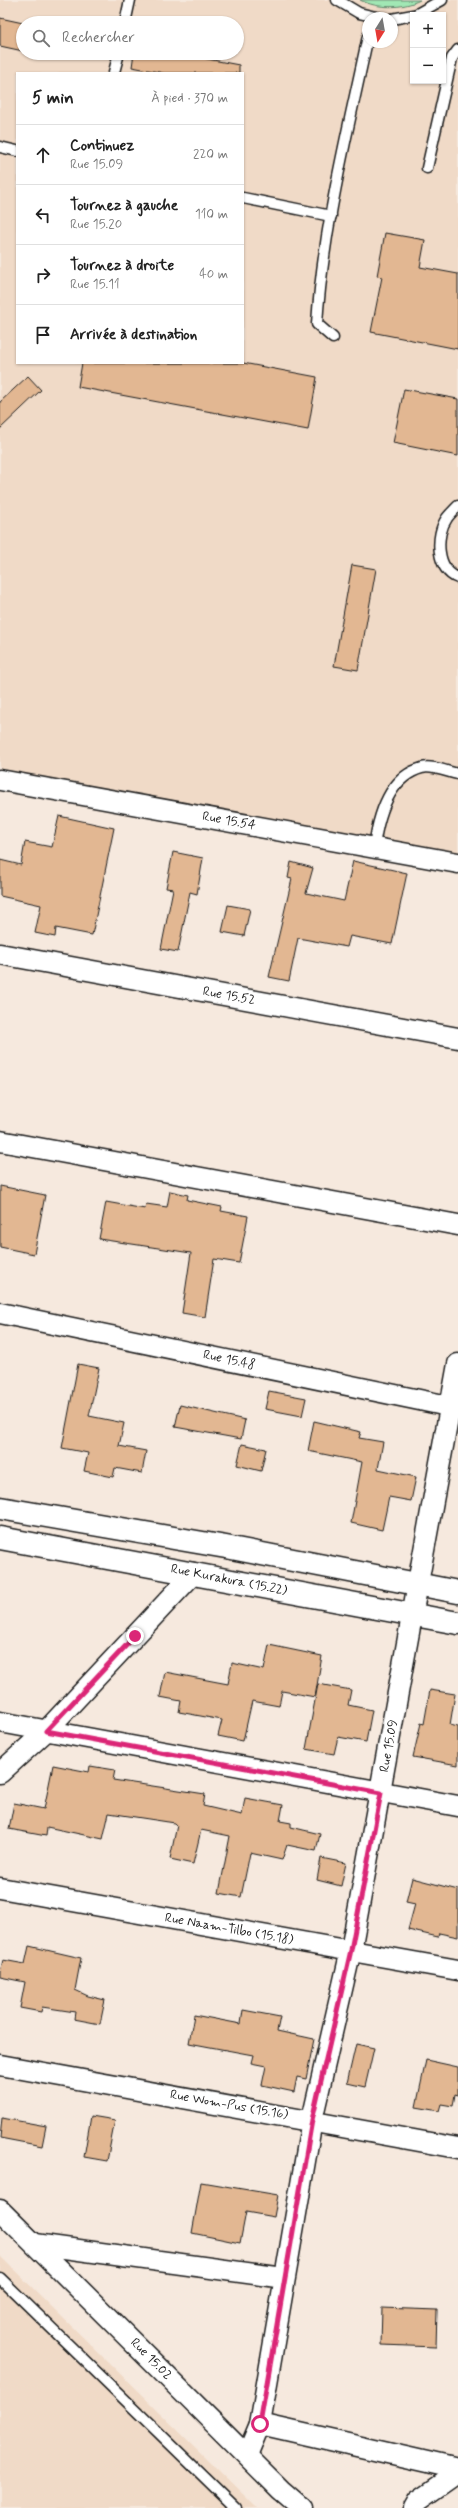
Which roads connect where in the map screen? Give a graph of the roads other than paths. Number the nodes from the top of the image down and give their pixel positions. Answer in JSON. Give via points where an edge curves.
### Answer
{"nodes":[{"id":1,"x":130,"y":0,"type":"edge"},
{"id":2,"x":337,"y":0,"type":"edge"},
{"id":3,"x":442,"y":0,"type":"edge"},
{"id":4,"x":420,"y":12,"type":"edge"},
{"id":5,"x":362,"y":14,"type":"edge"},
{"id":6,"x":127,"y":16,"type":"edge"},
{"id":7,"x":410,"y":16,"type":"edge"},
{"id":8,"x":398,"y":18,"type":"edge"},
{"id":9,"x":365,"y":48,"type":"edge"},
{"id":10,"x":458,"y":50,"type":"edge"},
{"id":11,"x":117,"y":60,"type":"edge"},
{"id":12,"x":114,"y":72,"type":"dead end"},
{"id":13,"x":0,"y":147,"type":"edge"},
{"id":14,"x":16,"y":151,"type":"edge"},
{"id":15,"x":427,"y":168,"type":"dead end"},
{"id":16,"x":244,"y":198,"type":"edge"},
{"id":17,"x":330,"y":216,"type":"junction"},
{"id":18,"x":333,"y":338,"type":"dead end"},
{"id":19,"x":458,"y":506,"type":"edge"},
{"id":20,"x":458,"y":578,"type":"edge"},
{"id":21,"x":458,"y":774,"type":"edge"},
{"id":22,"x":0,"y":780,"type":"edge"},
{"id":23,"x":374,"y":847,"type":"junction"},
{"id":24,"x":458,"y":863,"type":"edge"},
{"id":25,"x":0,"y":954,"type":"edge"},
{"id":26,"x":458,"y":1038,"type":"edge"},
{"id":27,"x":0,"y":1141,"type":"edge"},
{"id":28,"x":458,"y":1225,"type":"edge"},
{"id":29,"x":0,"y":1313,"type":"edge"},
{"id":30,"x":458,"y":1364,"type":"edge"},
{"id":31,"x":454,"y":1407,"type":"edge"},
{"id":32,"x":0,"y":1508,"type":"edge"},
{"id":33,"x":0,"y":1538,"type":"edge"},
{"id":34,"x":194,"y":1573,"type":"junction"},
{"id":35,"x":418,"y":1585,"type":"junction"},
{"id":36,"x":458,"y":1592,"type":"edge"},
{"id":37,"x":413,"y":1615,"type":"junction"},
{"id":38,"x":458,"y":1623,"type":"edge"},
{"id":39,"x":0,"y":1722,"type":"edge"},
{"id":40,"x":46,"y":1731,"type":"junction"},
{"id":41,"x":0,"y":1774,"type":"edge"},
{"id":42,"x":381,"y":1793,"type":"junction"},
{"id":43,"x":458,"y":1806,"type":"edge"},
{"id":44,"x":0,"y":1888,"type":"edge"},
{"id":45,"x":351,"y":1950,"type":"junction"},
{"id":46,"x":458,"y":1970,"type":"edge"},
{"id":47,"x":0,"y":2065,"type":"edge"},
{"id":48,"x":312,"y":2120,"type":"junction"},
{"id":49,"x":458,"y":2148,"type":"edge"},
{"id":50,"x":0,"y":2210,"type":"edge"},
{"id":51,"x":35,"y":2244,"type":"junction"},
{"id":52,"x":0,"y":2278,"type":"edge"},
{"id":53,"x":284,"y":2278,"type":"junction"},
{"id":54,"x":260,"y":2424,"type":"junction"},
{"id":55,"x":247,"y":2455,"type":"junction"},
{"id":56,"x":458,"y":2468,"type":"edge"},
{"id":57,"x":458,"y":2473,"type":"edge"},
{"id":58,"x":236,"y":2508,"type":"edge"},
{"id":59,"x":302,"y":2508,"type":"edge"},
{"id":60,"x":414,"y":2508,"type":"edge"}],
"edges":[{"from":1,"to":6,"type":"lane"},
{"from":2,"to":5,"type":"lane"},
{"from":3,"to":4,"type":"lane"},
{"from":7,"to":8,"type":"lane"},
{"from":9,"to":17,"type":"lane"},
{"from":10,"to":15,"type":"lane","via":[[452,58]]},
{"from":11,"to":12,"type":"lane"},
{"from":13,"to":14,"type":"lane"},
{"from":16,"to":17,"type":"lane"},
{"from":17,"to":18,"type":"lane","via":[[319,296],[318,324]]},
{"from":19,"to":20,"type":"lane","via":[[447,518],[438,537],[441,560],[450,575]]},
{"from":21,"to":23,"type":"lane","via":[[423,767],[405,776],[389,793]]},
{"from":22,"to":23,"type":"street","name":"Rue 15.54"},
{"from":23,"to":24,"type":"street","name":"Rue 15.54"},
{"from":25,"to":26,"type":"street","name":"Rue 15.52"},
{"from":27,"to":28,"type":"street"},
{"from":29,"to":31,"type":"street","name":"Rue 15.48"},
{"from":30,"to":31,"type":"street","name":"Rue 15.09"},
{"from":31,"to":35,"type":"street","name":"Rue 15.09"},
{"from":32,"to":35,"type":"main road","via":[[226,1547]]},
{"from":33,"to":34,"type":"main road","name":"Rue Kurakura (15.22)"},
{"from":34,"to":37,"type":"main road","name":"Rue Kurakura (15.22)"},
{"from":34,"to":40,"type":"street"},
{"from":35,"to":36,"type":"main road"},
{"from":35,"to":37,"type":"street","name":"Rue 15.09"},
{"from":37,"to":38,"type":"main road","name":"Rue Kurakura (15.22)"},
{"from":37,"to":42,"type":"street","name":"Rue 15.09"},
{"from":39,"to":40,"type":"street"},
{"from":40,"to":41,"type":"street"},
{"from":40,"to":42,"type":"street"},
{"from":42,"to":43,"type":"street"},
{"from":42,"to":45,"type":"street","name":"Rue 15.09"},
{"from":44,"to":45,"type":"street","name":"Rue Naam-Tilbo (15.18)"},
{"from":45,"to":46,"type":"street","name":"Rue Naam-Tilbo (15.18)"},
{"from":45,"to":48,"type":"street","name":"Rue 15.09"},
{"from":47,"to":48,"type":"street","name":"Rue Wom-Pus (15.16)"},
{"from":48,"to":49,"type":"street","name":"Rue Wom-Pus (15.16)"},
{"from":48,"to":53,"type":"street","name":"Rue 15.09"},
{"from":50,"to":51,"type":"street","name":"Rue 15.02"},
{"from":51,"to":53,"type":"street"},
{"from":51,"to":55,"type":"street","name":"Rue 15.02"},
{"from":52,"to":58,"type":"lane"},
{"from":53,"to":54,"type":"street","name":"Rue 15.09"},
{"from":54,"to":55,"type":"street","name":"Rue 15.09"},
{"from":54,"to":56,"type":"street"},
{"from":55,"to":59,"type":"street","name":"Rue 15.02"},
{"from":57,"to":60,"type":"street","via":[[418,2501]]}]}
